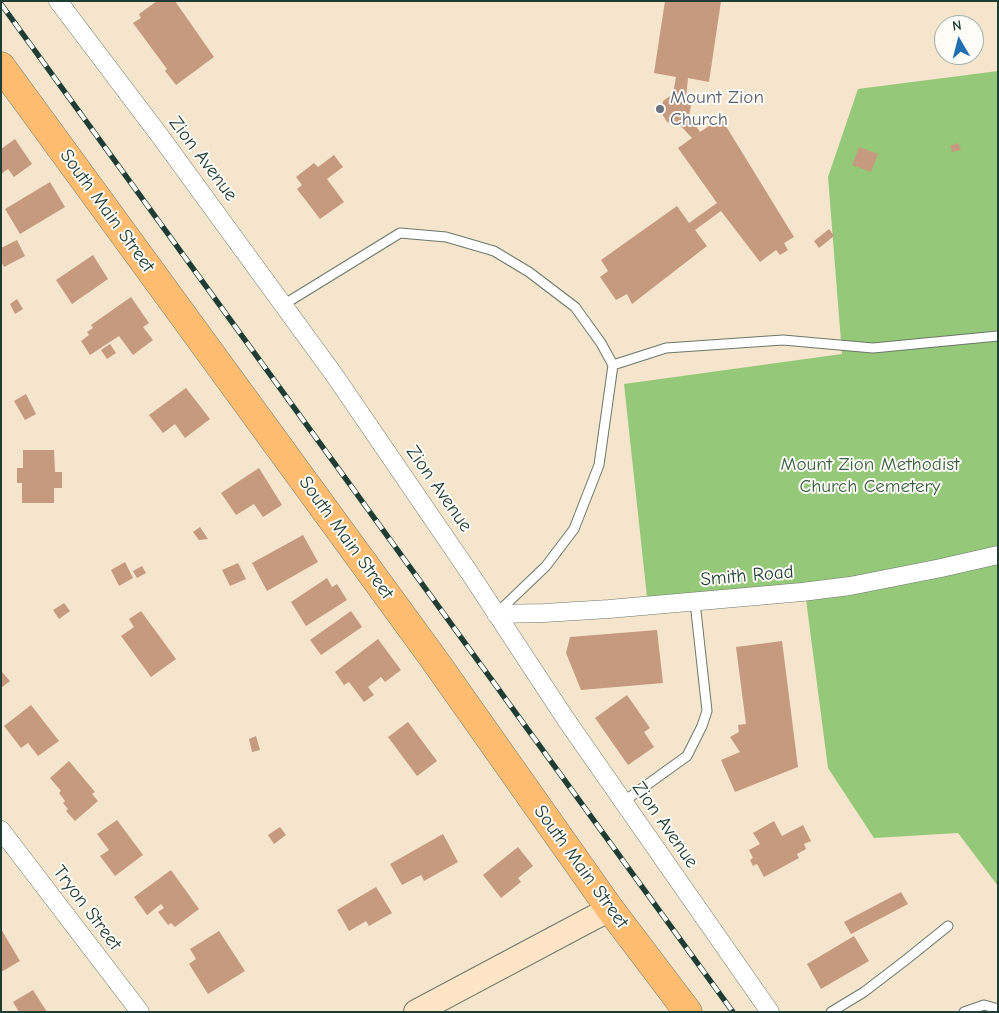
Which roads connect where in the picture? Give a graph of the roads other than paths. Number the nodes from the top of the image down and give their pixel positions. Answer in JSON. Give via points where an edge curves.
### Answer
{"nodes":[{"id":1,"x":58,"y":1,"type":"edge"},
{"id":2,"x":1,"y":66,"type":"edge"},
{"id":3,"x":283,"y":305,"type":"junction"},
{"id":4,"x":998,"y":336,"type":"edge"},
{"id":5,"x":613,"y":365,"type":"junction"},
{"id":6,"x":998,"y":555,"type":"edge"},
{"id":7,"x":695,"y":602,"type":"junction"},
{"id":8,"x":496,"y":614,"type":"junction"},
{"id":9,"x":623,"y":802,"type":"junction"},
{"id":10,"x":1,"y":830,"type":"edge"},
{"id":11,"x":610,"y":910,"type":"junction"},
{"id":12,"x":948,"y":926,"type":"dead end"},
{"id":13,"x":998,"y":1009,"type":"edge"},
{"id":14,"x":140,"y":1012,"type":"edge"},
{"id":15,"x":416,"y":1012,"type":"edge"},
{"id":16,"x":688,"y":1012,"type":"edge"},
{"id":17,"x":770,"y":1012,"type":"edge"},
{"id":18,"x":831,"y":1012,"type":"edge"},
{"id":19,"x":964,"y":1012,"type":"edge"}],
"edges":[{"from":1,"to":3,"type":"street","name":"Zion Avenue"},
{"from":2,"to":11,"type":"main road","name":"South Main Street","via":[[421,642]]},
{"from":3,"to":5,"type":"lane","via":[[400,233],[446,237],[494,251],[529,272],[574,307]]},
{"from":3,"to":8,"type":"street","name":"Zion Avenue"},
{"from":4,"to":5,"type":"lane","via":[[873,348],[783,340],[666,348]]},
{"from":5,"to":8,"type":"lane","via":[[599,464],[574,529],[546,566]]},
{"from":6,"to":7,"type":"street","name":"Smith Road","via":[[850,586]]},
{"from":7,"to":8,"type":"street","name":"Smith Road"},
{"from":7,"to":9,"type":"lane","via":[[706,710],[702,726],[687,756]]},
{"from":8,"to":9,"type":"street","name":"Zion Avenue"},
{"from":9,"to":17,"type":"street","name":"Zion Avenue"},
{"from":10,"to":14,"type":"street","name":"Tryon Street"},
{"from":11,"to":15,"type":"street"},
{"from":11,"to":16,"type":"main road","name":"South Main Street"},
{"from":12,"to":18,"type":"lane","via":[[864,992]]},
{"from":13,"to":19,"type":"lane","via":[[984,1005]]}]}
